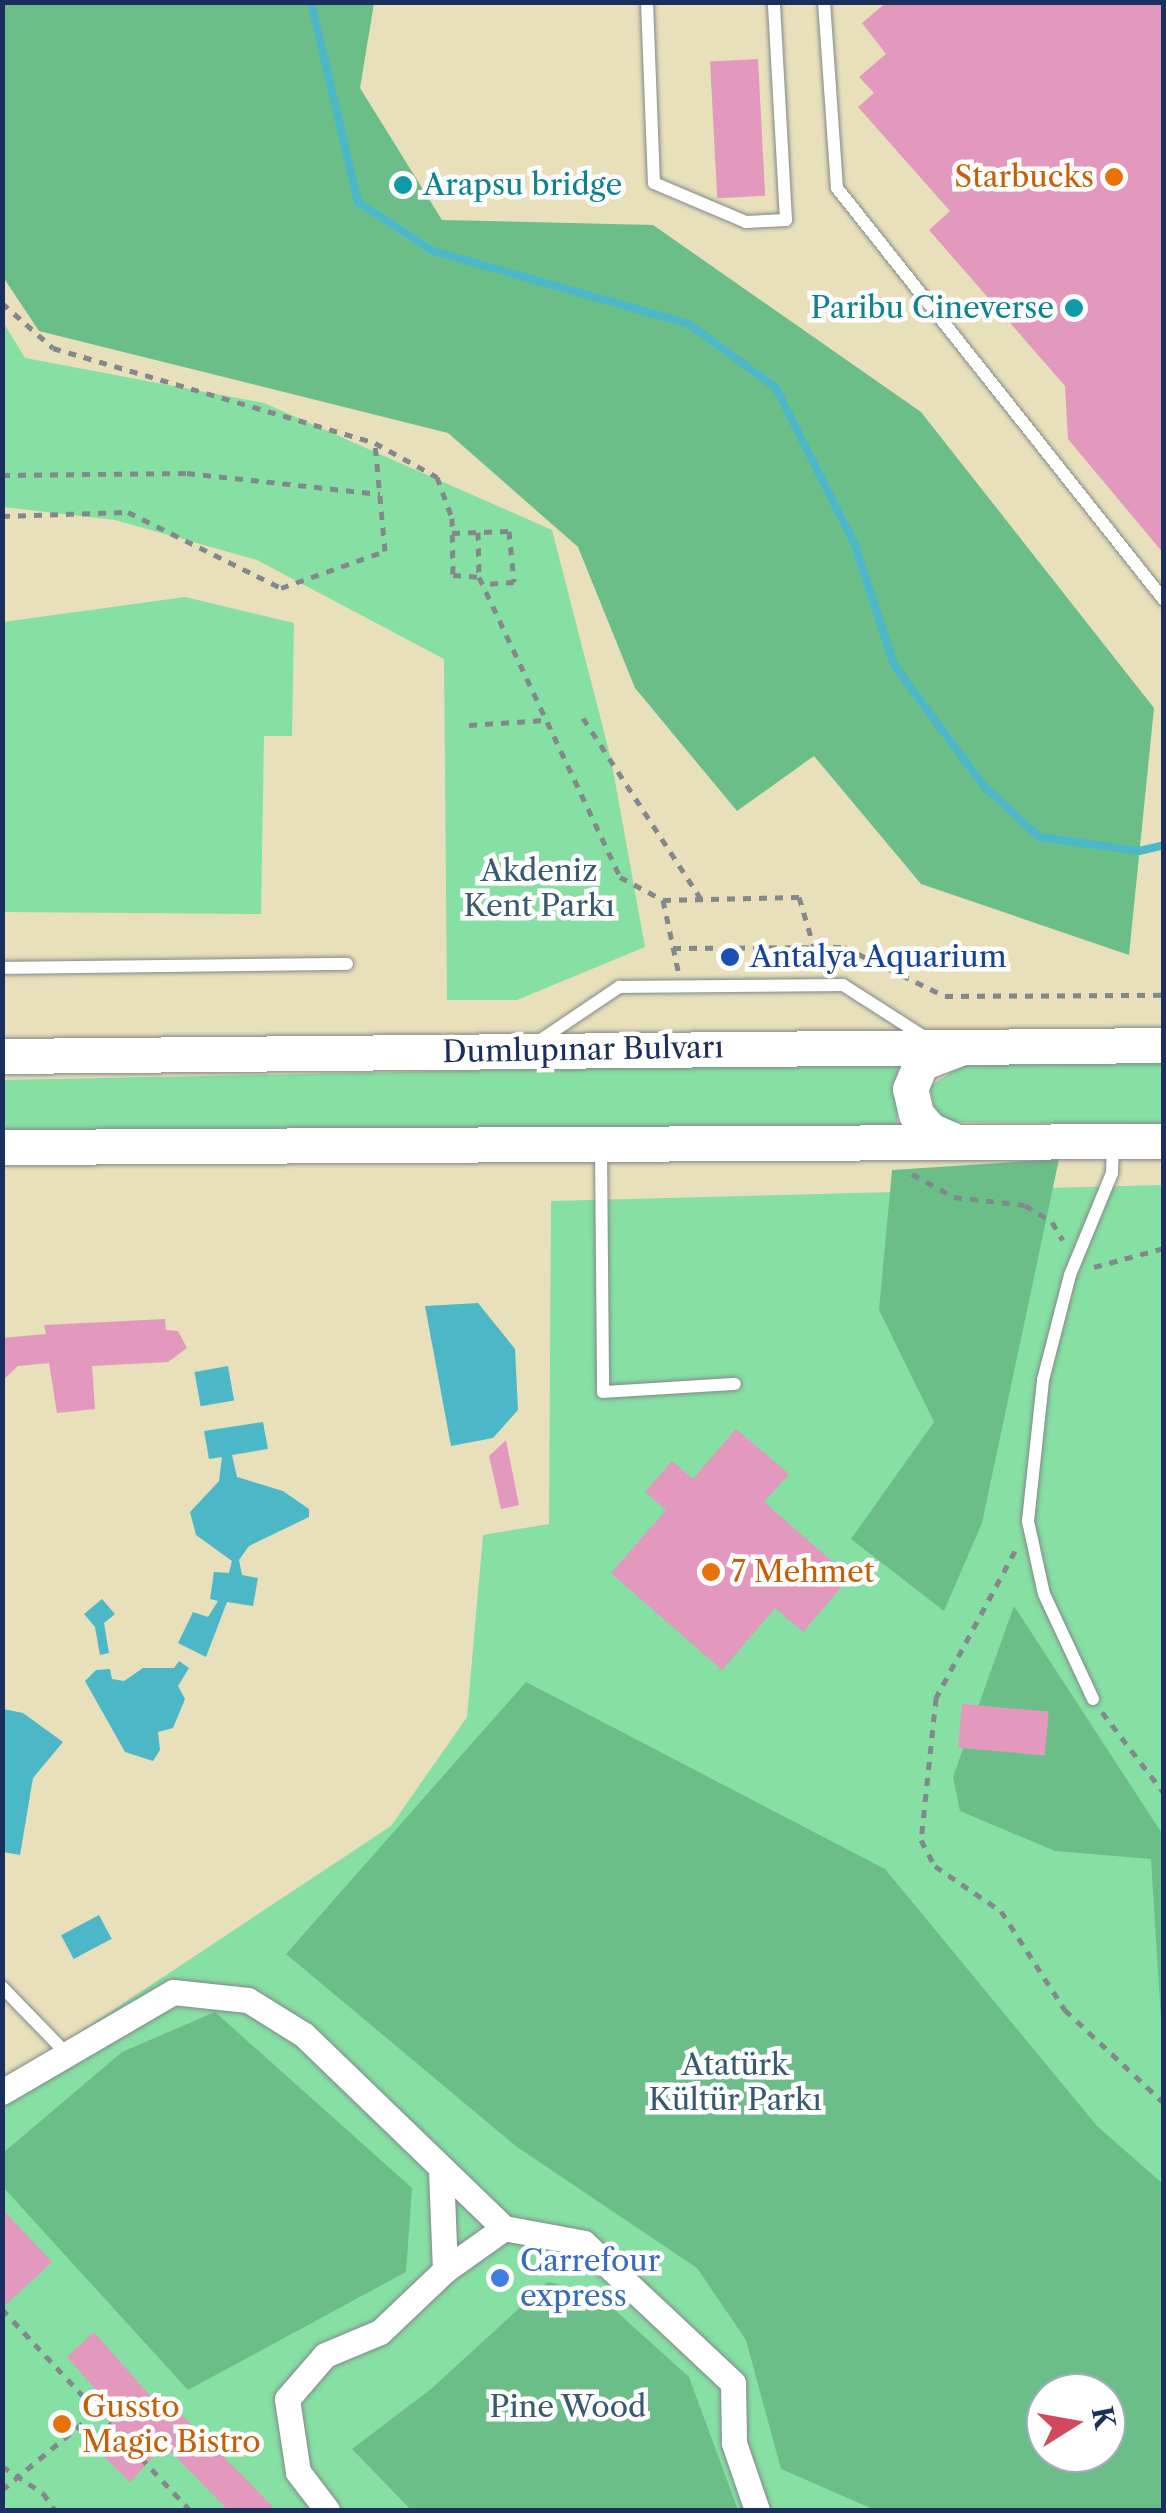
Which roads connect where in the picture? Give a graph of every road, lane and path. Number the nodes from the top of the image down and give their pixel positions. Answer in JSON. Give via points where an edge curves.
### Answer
{"nodes":[{"id":1,"x":647,"y":2,"type":"edge"},
{"id":2,"x":774,"y":2,"type":"edge"},
{"id":3,"x":824,"y":2,"type":"edge"},
{"id":4,"x":2,"y":303,"type":"edge"},
{"id":5,"x":376,"y":443,"type":"junction"},
{"id":6,"x":2,"y":475,"type":"edge"},
{"id":7,"x":380,"y":494,"type":"junction"},
{"id":8,"x":2,"y":516,"type":"edge"},
{"id":9,"x":478,"y":532,"type":"junction"},
{"id":10,"x":452,"y":533,"type":"junction"},
{"id":11,"x":480,"y":580,"type":"junction"},
{"id":12,"x":1164,"y":600,"type":"edge"},
{"id":13,"x":583,"y":718,"type":"dead end"},
{"id":14,"x":546,"y":720,"type":"junction"},
{"id":15,"x":470,"y":724,"type":"dead end"},
{"id":16,"x":700,"y":899,"type":"junction"},
{"id":17,"x":663,"y":900,"type":"junction"},
{"id":18,"x":814,"y":947,"type":"junction"},
{"id":19,"x":674,"y":948,"type":"junction"},
{"id":20,"x":347,"y":964,"type":"dead end"},
{"id":21,"x":2,"y":968,"type":"edge"},
{"id":22,"x":682,"y":986,"type":"junction"},
{"id":23,"x":1164,"y":995,"type":"edge"},
{"id":24,"x":1164,"y":1045,"type":"edge"},
{"id":25,"x":951,"y":1046,"type":"junction"},
{"id":26,"x":525,"y":1051,"type":"junction"},
{"id":27,"x":2,"y":1056,"type":"edge"},
{"id":28,"x":953,"y":1140,"type":"junction"},
{"id":29,"x":1114,"y":1140,"type":"junction"},
{"id":30,"x":1164,"y":1141,"type":"edge"},
{"id":31,"x":601,"y":1146,"type":"junction"},
{"id":32,"x":2,"y":1147,"type":"edge"},
{"id":33,"x":1164,"y":1248,"type":"edge"},
{"id":34,"x":1070,"y":1275,"type":"junction"},
{"id":35,"x":735,"y":1384,"type":"dead end"},
{"id":36,"x":1028,"y":1520,"type":"junction"},
{"id":37,"x":1094,"y":1699,"type":"joint"},
{"id":38,"x":1164,"y":1793,"type":"edge"},
{"id":39,"x":2,"y":1987,"type":"edge"},
{"id":40,"x":64,"y":2051,"type":"junction"},
{"id":41,"x":2,"y":2092,"type":"edge"},
{"id":42,"x":1164,"y":2102,"type":"edge"},
{"id":43,"x":441,"y":2172,"type":"junction"},
{"id":44,"x":504,"y":2228,"type":"junction"},
{"id":45,"x":444,"y":2270,"type":"junction"},
{"id":46,"x":2,"y":2308,"type":"edge"},
{"id":47,"x":97,"y":2411,"type":"junction"},
{"id":48,"x":2,"y":2466,"type":"edge"},
{"id":49,"x":19,"y":2477,"type":"junction"},
{"id":50,"x":2,"y":2490,"type":"edge"},
{"id":51,"x":55,"y":2510,"type":"edge"},
{"id":52,"x":190,"y":2510,"type":"edge"},
{"id":53,"x":327,"y":2510,"type":"edge"},
{"id":54,"x":757,"y":2510,"type":"edge"}],
"edges":[{"from":1,"to":2,"type":"lane","via":[[654,183],[746,222],[786,220]]},
{"from":3,"to":12,"type":"lane","via":[[837,188]]},
{"from":4,"to":5,"type":"path","via":[[54,348]]},
{"from":5,"to":7,"type":"path"},
{"from":5,"to":10,"type":"path","via":[[437,477]]},
{"from":6,"to":7,"type":"path","via":[[187,473]]},
{"from":7,"to":8,"type":"path","via":[[385,551],[282,588],[128,512]]},
{"from":9,"to":10,"type":"path"},
{"from":9,"to":11,"type":"path"},
{"from":9,"to":11,"type":"path","via":[[508,531],[514,582]]},
{"from":10,"to":11,"type":"path","via":[[453,574]]},
{"from":11,"to":14,"type":"path"},
{"from":13,"to":16,"type":"path"},
{"from":14,"to":15,"type":"path"},
{"from":14,"to":17,"type":"path","via":[[620,877]]},
{"from":16,"to":17,"type":"path"},
{"from":16,"to":18,"type":"path","via":[[800,897]]},
{"from":17,"to":19,"type":"path"},
{"from":18,"to":19,"type":"path"},
{"from":18,"to":23,"type":"path","via":[[844,947],[945,996]]},
{"from":19,"to":22,"type":"path"},
{"from":20,"to":21,"type":"lane"},
{"from":22,"to":25,"type":"lane","via":[[844,985]]},
{"from":22,"to":26,"type":"lane","via":[[619,987]]},
{"from":24,"to":25,"type":"main road","name":"Dumlupınar Bulvarı"},
{"from":25,"to":26,"type":"main road","name":"Dumlupınar Bulvarı"},
{"from":25,"to":28,"type":"main road","via":[[922,1064],[910,1089],[916,1114],[930,1130]]},
{"from":26,"to":27,"type":"main road","name":"Dumlupınar Bulvarı"},
{"from":28,"to":29,"type":"main road"},
{"from":28,"to":31,"type":"main road"},
{"from":29,"to":30,"type":"main road"},
{"from":29,"to":34,"type":"lane","via":[[1112,1172]]},
{"from":31,"to":32,"type":"main road"},
{"from":31,"to":35,"type":"lane","via":[[602,1392]]},
{"from":33,"to":34,"type":"path"},
{"from":34,"to":36,"type":"lane","via":[[1044,1380]]},
{"from":36,"to":37,"type":"lane","via":[[1044,1594]]},
{"from":36,"to":42,"type":"path","via":[[936,1698],[920,1840],[935,1866],[1000,1911],[1027,1942],[1065,2010]]},
{"from":37,"to":38,"type":"path"},
{"from":39,"to":40,"type":"lane"},
{"from":40,"to":41,"type":"street"},
{"from":40,"to":43,"type":"street","via":[[173,1992],[248,2000],[304,2034]]},
{"from":43,"to":44,"type":"street"},
{"from":43,"to":45,"type":"street"},
{"from":44,"to":45,"type":"street"},
{"from":44,"to":54,"type":"street","via":[[584,2243],[733,2383],[734,2443]]},
{"from":45,"to":53,"type":"street","via":[[380,2332],[325,2355],[286,2399],[298,2472]]},
{"from":46,"to":47,"type":"path"},
{"from":47,"to":49,"type":"path"},
{"from":47,"to":52,"type":"path"},
{"from":48,"to":49,"type":"path"},
{"from":49,"to":50,"type":"path"},
{"from":49,"to":51,"type":"path"}]}
